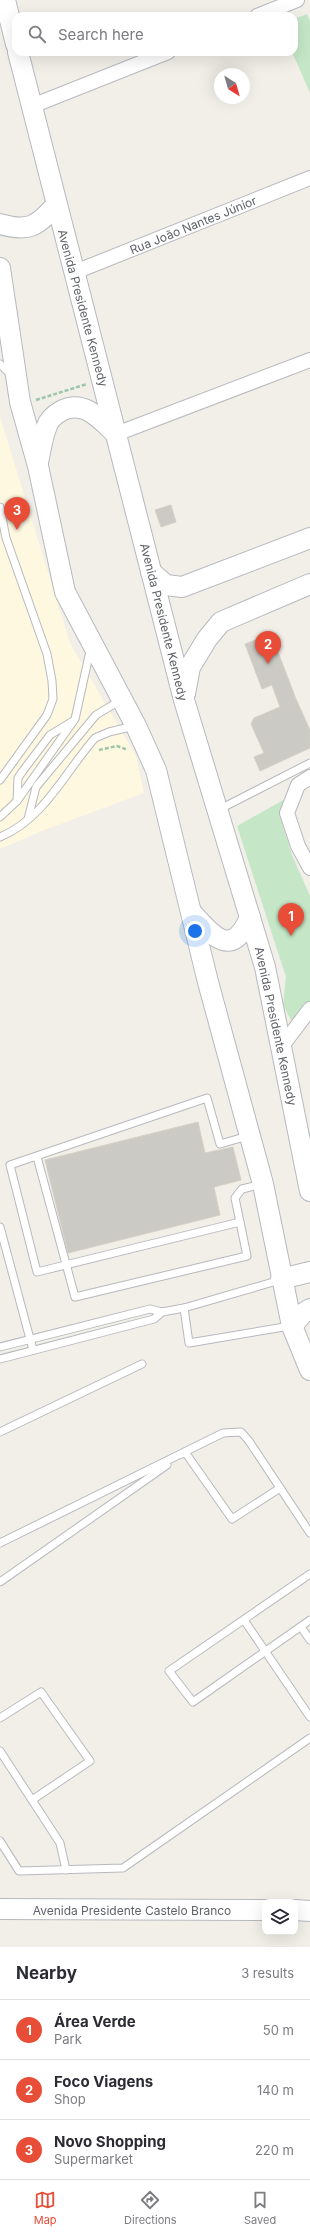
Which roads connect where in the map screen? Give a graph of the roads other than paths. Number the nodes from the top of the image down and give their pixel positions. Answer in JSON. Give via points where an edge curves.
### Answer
{"nodes":[{"id":1,"x":297,"y":0,"type":"edge"},
{"id":2,"x":7,"y":1,"type":"edge"},
{"id":3,"x":267,"y":12,"type":"edge"},
{"id":4,"x":12,"y":25,"type":"edge"},
{"id":5,"x":19,"y":56,"type":"edge"},
{"id":6,"x":158,"y":56,"type":"edge"},
{"id":7,"x":32,"y":106,"type":"junction"},
{"id":8,"x":310,"y":178,"type":"edge"},
{"id":9,"x":56,"y":205,"type":"junction"},
{"id":10,"x":0,"y":224,"type":"edge"},
{"id":11,"x":0,"y":268,"type":"edge"},
{"id":12,"x":75,"y":272,"type":"junction"},
{"id":13,"x":3,"y":318,"type":"edge"},
{"id":14,"x":310,"y":360,"type":"edge"},
{"id":15,"x":0,"y":364,"type":"edge"},
{"id":16,"x":17,"y":384,"type":"junction"},
{"id":17,"x":116,"y":434,"type":"junction"},
{"id":18,"x":38,"y":466,"type":"junction"},
{"id":19,"x":0,"y":507,"type":"edge"},
{"id":20,"x":3,"y":537,"type":"edge"},
{"id":21,"x":310,"y":538,"type":"edge"},
{"id":22,"x":151,"y":572,"type":"junction"},
{"id":23,"x":310,"y":584,"type":"edge"},
{"id":24,"x":92,"y":645,"type":"junction"},
{"id":25,"x":122,"y":700,"type":"junction"},
{"id":26,"x":184,"y":700,"type":"junction"},
{"id":27,"x":75,"y":719,"type":"junction"},
{"id":28,"x":136,"y":726,"type":"junction"},
{"id":29,"x":310,"y":763,"type":"edge"},
{"id":30,"x":310,"y":777,"type":"edge"},
{"id":31,"x":0,"y":780,"type":"edge"},
{"id":32,"x":18,"y":801,"type":"junction"},
{"id":33,"x":218,"y":810,"type":"junction"},
{"id":34,"x":0,"y":817,"type":"edge"},
{"id":35,"x":28,"y":819,"type":"junction"},
{"id":36,"x":0,"y":837,"type":"edge"},
{"id":37,"x":310,"y":868,"type":"edge"},
{"id":38,"x":189,"y":910,"type":"junction"},
{"id":39,"x":250,"y":917,"type":"junction"},
{"id":40,"x":310,"y":1009,"type":"edge"},
{"id":41,"x":282,"y":1046,"type":"junction"},
{"id":42,"x":250,"y":1135,"type":"junction"},
{"id":43,"x":37,"y":1157,"type":"junction"},
{"id":44,"x":263,"y":1184,"type":"junction"},
{"id":45,"x":310,"y":1191,"type":"edge"},
{"id":46,"x":240,"y":1222,"type":"junction"},
{"id":47,"x":0,"y":1227,"type":"edge"},
{"id":48,"x":66,"y":1265,"type":"junction"},
{"id":49,"x":310,"y":1272,"type":"edge"},
{"id":50,"x":281,"y":1279,"type":"junction"},
{"id":51,"x":184,"y":1308,"type":"junction"},
{"id":52,"x":310,"y":1309,"type":"edge"},
{"id":53,"x":162,"y":1312,"type":"junction"},
{"id":54,"x":292,"y":1326,"type":"junction"},
{"id":55,"x":31,"y":1339,"type":"junction"},
{"id":56,"x":0,"y":1347,"type":"edge"},
{"id":57,"x":33,"y":1350,"type":"junction"},
{"id":58,"x":0,"y":1359,"type":"edge"},
{"id":59,"x":142,"y":1364,"type":"dead end"},
{"id":60,"x":310,"y":1370,"type":"edge"},
{"id":61,"x":0,"y":1432,"type":"edge"},
{"id":62,"x":185,"y":1452,"type":"junction"},
{"id":63,"x":280,"y":1488,"type":"junction"},
{"id":64,"x":310,"y":1533,"type":"edge"},
{"id":65,"x":0,"y":1543,"type":"edge"},
{"id":66,"x":310,"y":1574,"type":"edge"},
{"id":67,"x":0,"y":1582,"type":"edge"},
{"id":68,"x":244,"y":1620,"type":"junction"},
{"id":69,"x":310,"y":1620,"type":"edge"},
{"id":70,"x":301,"y":1627,"type":"junction"},
{"id":71,"x":310,"y":1640,"type":"edge"},
{"id":72,"x":266,"y":1651,"type":"junction"},
{"id":73,"x":310,"y":1717,"type":"edge"},
{"id":74,"x":0,"y":1718,"type":"edge"},
{"id":75,"x":310,"y":1738,"type":"edge"},
{"id":76,"x":0,"y":1751,"type":"edge"},
{"id":77,"x":32,"y":1800,"type":"junction"},
{"id":78,"x":0,"y":1841,"type":"edge"},
{"id":79,"x":66,"y":1870,"type":"junction"},
{"id":80,"x":0,"y":1909,"type":"edge"},
{"id":81,"x":262,"y":1910,"type":"edge"},
{"id":82,"x":298,"y":1910,"type":"edge"},
{"id":83,"x":310,"y":1910,"type":"edge"}],
"edges":[{"from":1,"to":3,"type":"street"},
{"from":2,"to":4,"type":"main road"},
{"from":5,"to":7,"type":"main road","name":"Avenida Presidente Kennedy"},
{"from":6,"to":7,"type":"street"},
{"from":7,"to":9,"type":"main road","name":"Avenida Presidente Kennedy"},
{"from":8,"to":12,"type":"street","name":"Rua João Nantes Júnior"},
{"from":9,"to":10,"type":"main road","via":[[42,220],[30,227],[16,229]]},
{"from":9,"to":12,"type":"main road","name":"Avenida Presidente Kennedy"},
{"from":11,"to":13,"type":"main road"},
{"from":12,"to":17,"type":"main road","name":"Avenida Presidente Kennedy"},
{"from":13,"to":16,"type":"main road"},
{"from":14,"to":17,"type":"street"},
{"from":15,"to":16,"type":"lane"},
{"from":16,"to":18,"type":"main road"},
{"from":17,"to":18,"type":"main road","via":[[85,408],[69,407],[56,414],[47,424]]},
{"from":17,"to":22,"type":"main road","name":"Avenida Presidente Kennedy"},
{"from":18,"to":24,"type":"main road","via":[[65,592]]},
{"from":19,"to":20,"type":"lane"},
{"from":20,"to":31,"type":"lane","via":[[47,654],[53,699],[47,716]]},
{"from":21,"to":22,"type":"main road","via":[[182,587],[166,585]]},
{"from":22,"to":26,"type":"main road","name":"Avenida Presidente Kennedy"},
{"from":23,"to":26,"type":"main road","via":[[222,622],[207,639],[190,667]]},
{"from":24,"to":25,"type":"main road"},
{"from":24,"to":27,"type":"lane"},
{"from":25,"to":28,"type":"main road"},
{"from":25,"to":35,"type":"lane","via":[[96,715],[36,787]]},
{"from":26,"to":33,"type":"main road","name":"Avenida Presidente Kennedy"},
{"from":27,"to":32,"type":"lane"},
{"from":27,"to":32,"type":"lane","via":[[50,735],[22,772],[18,778]]},
{"from":28,"to":35,"type":"lane","via":[[95,738],[56,790]]},
{"from":28,"to":38,"type":"main road","via":[[156,770]]},
{"from":29,"to":33,"type":"lane"},
{"from":30,"to":37,"type":"street","via":[[298,785],[287,813],[298,846]]},
{"from":32,"to":34,"type":"lane"},
{"from":33,"to":39,"type":"main road","name":"Avenida Presidente Kennedy"},
{"from":35,"to":36,"type":"lane"},
{"from":38,"to":39,"type":"main road","via":[[210,933],[225,942],[231,941],[245,929]]},
{"from":38,"to":42,"type":"main road"},
{"from":39,"to":41,"type":"main road","name":"Avenida Presidente Kennedy","via":[[265,967]]},
{"from":40,"to":41,"type":"street"},
{"from":41,"to":45,"type":"main road","name":"Avenida Presidente Kennedy"},
{"from":42,"to":43,"type":"lane","via":[[220,1144],[207,1098]]},
{"from":42,"to":44,"type":"main road"},
{"from":43,"to":48,"type":"lane"},
{"from":43,"to":48,"type":"lane","via":[[10,1165],[37,1272]]},
{"from":44,"to":46,"type":"lane","via":[[242,1189],[235,1198]]},
{"from":44,"to":50,"type":"main road"},
{"from":46,"to":48,"type":"lane"},
{"from":46,"to":48,"type":"lane","via":[[247,1256],[75,1297]]},
{"from":47,"to":55,"type":"lane"},
{"from":49,"to":50,"type":"main road"},
{"from":50,"to":51,"type":"lane"},
{"from":50,"to":54,"type":"main road"},
{"from":51,"to":53,"type":"lane"},
{"from":51,"to":54,"type":"lane","via":[[189,1343]]},
{"from":52,"to":54,"type":"main road"},
{"from":53,"to":55,"type":"lane","via":[[150,1309]]},
{"from":53,"to":57,"type":"lane","via":[[154,1319]]},
{"from":54,"to":60,"type":"main road"},
{"from":55,"to":56,"type":"lane"},
{"from":55,"to":57,"type":"lane"},
{"from":57,"to":58,"type":"lane"},
{"from":59,"to":61,"type":"lane"},
{"from":62,"to":63,"type":"lane","via":[[223,1433],[241,1432]]},
{"from":62,"to":63,"type":"lane","via":[[232,1519]]},
{"from":62,"to":65,"type":"lane"},
{"from":62,"to":67,"type":"lane"},
{"from":63,"to":64,"type":"lane"},
{"from":66,"to":68,"type":"lane"},
{"from":68,"to":72,"type":"lane"},
{"from":68,"to":72,"type":"lane","via":[[169,1671],[193,1702]]},
{"from":69,"to":70,"type":"lane"},
{"from":70,"to":71,"type":"lane"},
{"from":70,"to":72,"type":"lane"},
{"from":72,"to":73,"type":"lane"},
{"from":74,"to":77,"type":"lane","via":[[41,1692],[90,1761]]},
{"from":75,"to":79,"type":"lane","via":[[122,1868]]},
{"from":76,"to":77,"type":"lane"},
{"from":77,"to":79,"type":"lane","via":[[60,1843]]},
{"from":78,"to":79,"type":"lane","via":[[19,1871]]},
{"from":80,"to":81,"type":"main road","name":"Avenida Presidente Castelo Branco"},
{"from":82,"to":83,"type":"main road"}]}
